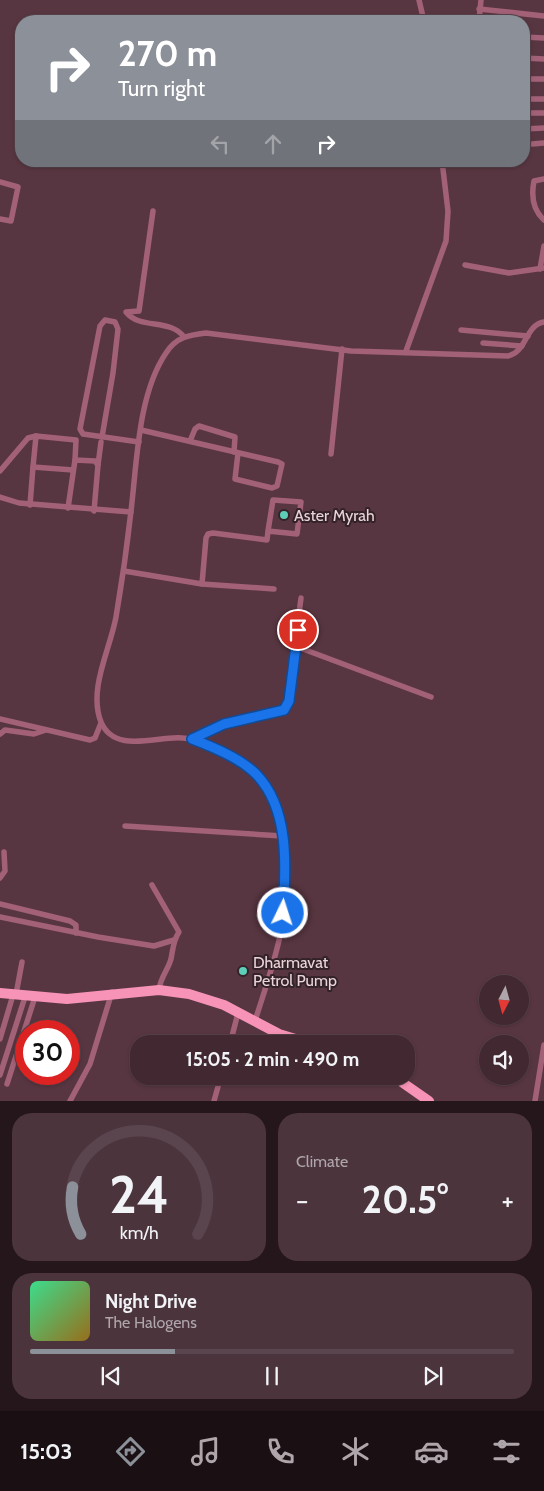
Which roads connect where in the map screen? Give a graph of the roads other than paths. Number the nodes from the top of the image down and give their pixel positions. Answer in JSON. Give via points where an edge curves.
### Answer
{"nodes":[{"id":1,"x":419,"y":0,"type":"edge"},
{"id":2,"x":481,"y":0,"type":"edge"},
{"id":3,"x":479,"y":8,"type":"junction"},
{"id":4,"x":423,"y":15,"type":"edge"},
{"id":5,"x":479,"y":15,"type":"edge"},
{"id":6,"x":544,"y":16,"type":"edge"},
{"id":7,"x":530,"y":37,"type":"edge"},
{"id":8,"x":544,"y":38,"type":"edge"},
{"id":9,"x":530,"y":58,"type":"edge"},
{"id":10,"x":544,"y":59,"type":"edge"},
{"id":11,"x":530,"y":79,"type":"edge"},
{"id":12,"x":544,"y":79,"type":"edge"},
{"id":13,"x":530,"y":99,"type":"edge"},
{"id":14,"x":544,"y":99,"type":"edge"},
{"id":15,"x":530,"y":113,"type":"edge"},
{"id":16,"x":544,"y":114,"type":"edge"},
{"id":17,"x":544,"y":128,"type":"edge"},
{"id":18,"x":530,"y":129,"type":"edge"},
{"id":19,"x":544,"y":143,"type":"edge"},
{"id":20,"x":532,"y":144,"type":"dead end"},
{"id":21,"x":443,"y":167,"type":"edge"},
{"id":22,"x":544,"y":179,"type":"edge"},
{"id":23,"x":0,"y":182,"type":"edge"},
{"id":24,"x":153,"y":211,"type":"dead end"},
{"id":25,"x":0,"y":219,"type":"edge"},
{"id":26,"x":543,"y":219,"type":"edge"},
{"id":27,"x":544,"y":246,"type":"edge"},
{"id":28,"x":465,"y":265,"type":"dead end"},
{"id":29,"x":542,"y":269,"type":"edge"},
{"id":30,"x":544,"y":322,"type":"edge"},
{"id":31,"x":461,"y":330,"type":"dead end"},
{"id":32,"x":528,"y":336,"type":"junction"},
{"id":33,"x":184,"y":337,"type":"junction"},
{"id":34,"x":484,"y":343,"type":"dead end"},
{"id":35,"x":522,"y":346,"type":"junction"},
{"id":36,"x":342,"y":349,"type":"junction"},
{"id":37,"x":406,"y":351,"type":"junction"},
{"id":38,"x":141,"y":430,"type":"junction"},
{"id":39,"x":36,"y":436,"type":"junction"},
{"id":40,"x":102,"y":440,"type":"junction"},
{"id":41,"x":190,"y":441,"type":"junction"},
{"id":42,"x":139,"y":442,"type":"junction"},
{"id":43,"x":236,"y":452,"type":"junction"},
{"id":44,"x":331,"y":454,"type":"dead end"},
{"id":45,"x":75,"y":460,"type":"junction"},
{"id":46,"x":98,"y":465,"type":"junction"},
{"id":47,"x":33,"y":467,"type":"junction"},
{"id":48,"x":73,"y":470,"type":"junction"},
{"id":49,"x":0,"y":471,"type":"edge"},
{"id":50,"x":0,"y":498,"type":"edge"},
{"id":51,"x":30,"y":505,"type":"junction"},
{"id":52,"x":68,"y":508,"type":"junction"},
{"id":53,"x":94,"y":511,"type":"junction"},
{"id":54,"x":131,"y":512,"type":"junction"},
{"id":55,"x":268,"y":531,"type":"junction"},
{"id":56,"x":124,"y":571,"type":"junction"},
{"id":57,"x":202,"y":584,"type":"junction"},
{"id":58,"x":274,"y":589,"type":"dead end"},
{"id":59,"x":301,"y":598,"type":"dead end"},
{"id":60,"x":296,"y":646,"type":"junction"},
{"id":61,"x":431,"y":697,"type":"dead end"},
{"id":62,"x":0,"y":719,"type":"edge"},
{"id":63,"x":101,"y":723,"type":"junction"},
{"id":64,"x":48,"y":730,"type":"junction"},
{"id":65,"x":0,"y":734,"type":"edge"},
{"id":66,"x":192,"y":739,"type":"junction"},
{"id":67,"x":124,"y":826,"type":"dead end"},
{"id":68,"x":282,"y":836,"type":"junction"},
{"id":69,"x":4,"y":852,"type":"dead end"},
{"id":70,"x":0,"y":878,"type":"edge"},
{"id":71,"x":152,"y":885,"type":"dead end"},
{"id":72,"x":0,"y":904,"type":"edge"},
{"id":73,"x":0,"y":916,"type":"edge"},
{"id":74,"x":76,"y":932,"type":"junction"},
{"id":75,"x":174,"y":940,"type":"junction"},
{"id":76,"x":22,"y":962,"type":"dead end"},
{"id":77,"x":159,"y":986,"type":"junction"},
{"id":78,"x":0,"y":988,"type":"edge"},
{"id":79,"x":186,"y":990,"type":"junction"},
{"id":80,"x":0,"y":993,"type":"edge"},
{"id":81,"x":112,"y":993,"type":"junction"},
{"id":82,"x":25,"y":994,"type":"junction"},
{"id":83,"x":238,"y":1013,"type":"junction"},
{"id":84,"x":255,"y":1019,"type":"junction"},
{"id":85,"x":232,"y":1035,"type":"edge"},
{"id":86,"x":286,"y":1035,"type":"edge"},
{"id":87,"x":0,"y":1039,"type":"edge"},
{"id":88,"x":544,"y":1045,"type":"edge"},
{"id":89,"x":0,"y":1075,"type":"edge"},
{"id":90,"x":7,"y":1084,"type":"dead end"},
{"id":91,"x":218,"y":1085,"type":"edge"},
{"id":92,"x":406,"y":1085,"type":"edge"},
{"id":93,"x":70,"y":1101,"type":"edge"},
{"id":94,"x":214,"y":1101,"type":"edge"},
{"id":95,"x":429,"y":1101,"type":"edge"},
{"id":96,"x":535,"y":1101,"type":"edge"}],
"edges":[{"from":1,"to":4,"type":"street"},
{"from":2,"to":3,"type":"street"},
{"from":3,"to":5,"type":"street"},
{"from":3,"to":6,"type":"street"},
{"from":7,"to":8,"type":"street"},
{"from":9,"to":10,"type":"street"},
{"from":11,"to":12,"type":"street"},
{"from":13,"to":14,"type":"street"},
{"from":15,"to":16,"type":"street"},
{"from":17,"to":18,"type":"street"},
{"from":19,"to":20,"type":"street"},
{"from":21,"to":37,"type":"street","via":[[448,211],[446,241]]},
{"from":22,"to":26,"type":"street","via":[[534,181],[533,189],[534,205]]},
{"from":23,"to":25,"type":"street","via":[[18,187],[11,221]]},
{"from":24,"to":33,"type":"street","via":[[139,311],[126,312],[134,320],[176,329]]},
{"from":27,"to":29,"type":"street"},
{"from":28,"to":29,"type":"street","via":[[509,273]]},
{"from":30,"to":32,"type":"street","via":[[535,325]]},
{"from":31,"to":32,"type":"street"},
{"from":32,"to":35,"type":"street"},
{"from":33,"to":36,"type":"street","via":[[206,333]]},
{"from":33,"to":38,"type":"street","via":[[176,340],[166,353],[155,375]]},
{"from":34,"to":35,"type":"street"},
{"from":35,"to":37,"type":"street","via":[[508,356]]},
{"from":36,"to":37,"type":"street"},
{"from":36,"to":44,"type":"street"},
{"from":38,"to":41,"type":"street"},
{"from":38,"to":42,"type":"street"},
{"from":39,"to":45,"type":"street","via":[[76,440]]},
{"from":39,"to":47,"type":"street"},
{"from":39,"to":49,"type":"street","via":[[28,438]]},
{"from":40,"to":40,"type":"street","via":[[118,329],[116,322],[105,320],[100,326],[80,429],[83,434]]},
{"from":40,"to":42,"type":"street"},
{"from":40,"to":46,"type":"street"},
{"from":41,"to":43,"type":"street"},
{"from":41,"to":43,"type":"street","via":[[199,426],[235,437]]},
{"from":42,"to":54,"type":"street"},
{"from":43,"to":43,"type":"street","via":[[282,464],[277,486],[272,488],[234,479]]},
{"from":45,"to":46,"type":"street","via":[[95,461]]},
{"from":45,"to":48,"type":"street"},
{"from":46,"to":53,"type":"street"},
{"from":47,"to":48,"type":"street"},
{"from":47,"to":51,"type":"street"},
{"from":48,"to":52,"type":"street"},
{"from":50,"to":51,"type":"street"},
{"from":51,"to":52,"type":"street"},
{"from":52,"to":53,"type":"street"},
{"from":53,"to":54,"type":"street"},
{"from":54,"to":56,"type":"street"},
{"from":55,"to":55,"type":"street","via":[[298,534],[301,502],[274,500]]},
{"from":55,"to":57,"type":"street","via":[[267,540],[208,534]]},
{"from":56,"to":57,"type":"street"},
{"from":56,"to":63,"type":"street","via":[[113,632],[97,685]]},
{"from":57,"to":58,"type":"street"},
{"from":59,"to":60,"type":"street"},
{"from":60,"to":61,"type":"street"},
{"from":60,"to":66,"type":"street","via":[[289,701],[284,710],[224,724]]},
{"from":62,"to":64,"type":"street"},
{"from":63,"to":64,"type":"street","via":[[93,740]]},
{"from":63,"to":66,"type":"street","via":[[122,740]]},
{"from":64,"to":65,"type":"street","via":[[34,734],[5,730]]},
{"from":66,"to":68,"type":"street","via":[[246,766],[256,775],[277,808]]},
{"from":67,"to":68,"type":"street"},
{"from":68,"to":84,"type":"street","via":[[286,876],[283,921]]},
{"from":69,"to":70,"type":"street","via":[[5,870]]},
{"from":71,"to":75,"type":"street","via":[[179,932]]},
{"from":72,"to":74,"type":"street","via":[[70,921],[76,925]]},
{"from":73,"to":74,"type":"street"},
{"from":74,"to":75,"type":"street","via":[[154,946]]},
{"from":75,"to":77,"type":"street"},
{"from":76,"to":82,"type":"street"},
{"from":77,"to":79,"type":"highway"},
{"from":77,"to":81,"type":"highway"},
{"from":78,"to":82,"type":"highway"},
{"from":79,"to":83,"type":"highway"},
{"from":79,"to":84,"type":"highway","via":[[217,998]]},
{"from":80,"to":82,"type":"highway"},
{"from":81,"to":82,"type":"highway","via":[[67,999]]},
{"from":81,"to":93,"type":"street","via":[[90,1064]]},
{"from":82,"to":87,"type":"street"},
{"from":82,"to":89,"type":"street"},
{"from":82,"to":90,"type":"street"},
{"from":83,"to":84,"type":"highway"},
{"from":83,"to":85,"type":"street"},
{"from":84,"to":86,"type":"highway"},
{"from":88,"to":96,"type":"street"},
{"from":91,"to":94,"type":"street"},
{"from":92,"to":95,"type":"highway"}]}
